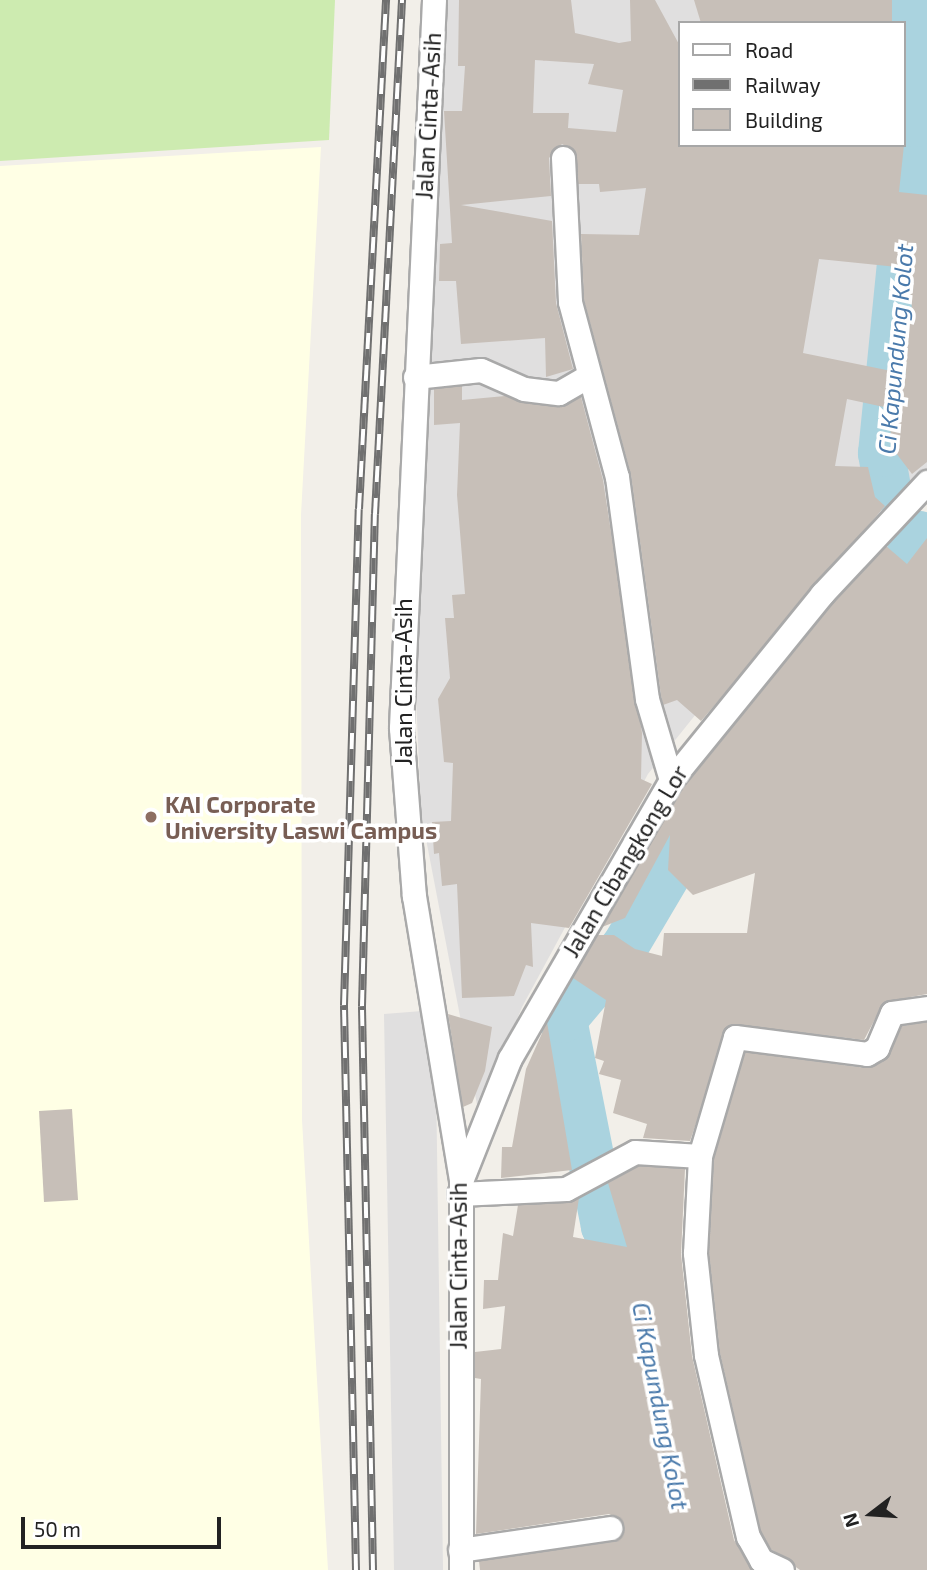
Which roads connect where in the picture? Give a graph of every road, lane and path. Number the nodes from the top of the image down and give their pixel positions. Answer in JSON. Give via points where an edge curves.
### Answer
{"nodes":[{"id":1,"x":434,"y":0,"type":"edge"},
{"id":2,"x":563,"y":158,"type":"dead end"},
{"id":3,"x":415,"y":377,"type":"junction"},
{"id":4,"x":587,"y":377,"type":"junction"},
{"id":5,"x":927,"y":482,"type":"edge"},
{"id":6,"x":671,"y":780,"type":"junction"},
{"id":7,"x":927,"y":1008,"type":"edge"},
{"id":8,"x":700,"y":1156,"type":"junction"},
{"id":9,"x":460,"y":1188,"type":"junction"},
{"id":10,"x":610,"y":1528,"type":"dead end"},
{"id":11,"x":461,"y":1560,"type":"edge"},
{"id":12,"x":782,"y":1570,"type":"edge"}],
"edges":[{"from":1,"to":3,"type":"street","name":"Jalan Cinta-Asih"},
{"from":2,"to":4,"type":"street","via":[[568,279]]},
{"from":3,"to":4,"type":"street","via":[[481,370],[524,389],[559,393]]},
{"from":3,"to":9,"type":"street","name":"Jalan Cinta-Asih","via":[[403,580],[402,762],[416,910]]},
{"from":4,"to":6,"type":"street","via":[[617,477],[647,699]]},
{"from":5,"to":6,"type":"street","name":"Jalan Cibangkong Lor","via":[[822,594]]},
{"from":6,"to":9,"type":"street","name":"Jalan Cibangkong Lor","via":[[510,1058]]},
{"from":7,"to":8,"type":"street","via":[[892,1013],[877,1048],[867,1054],[735,1037]]},
{"from":8,"to":9,"type":"street","via":[[635,1152],[559,1191]]},
{"from":8,"to":12,"type":"street","via":[[695,1253],[706,1355],[748,1537],[761,1560]]},
{"from":9,"to":11,"type":"street","name":"Jalan Cinta-Asih"},
{"from":10,"to":11,"type":"street"}]}
